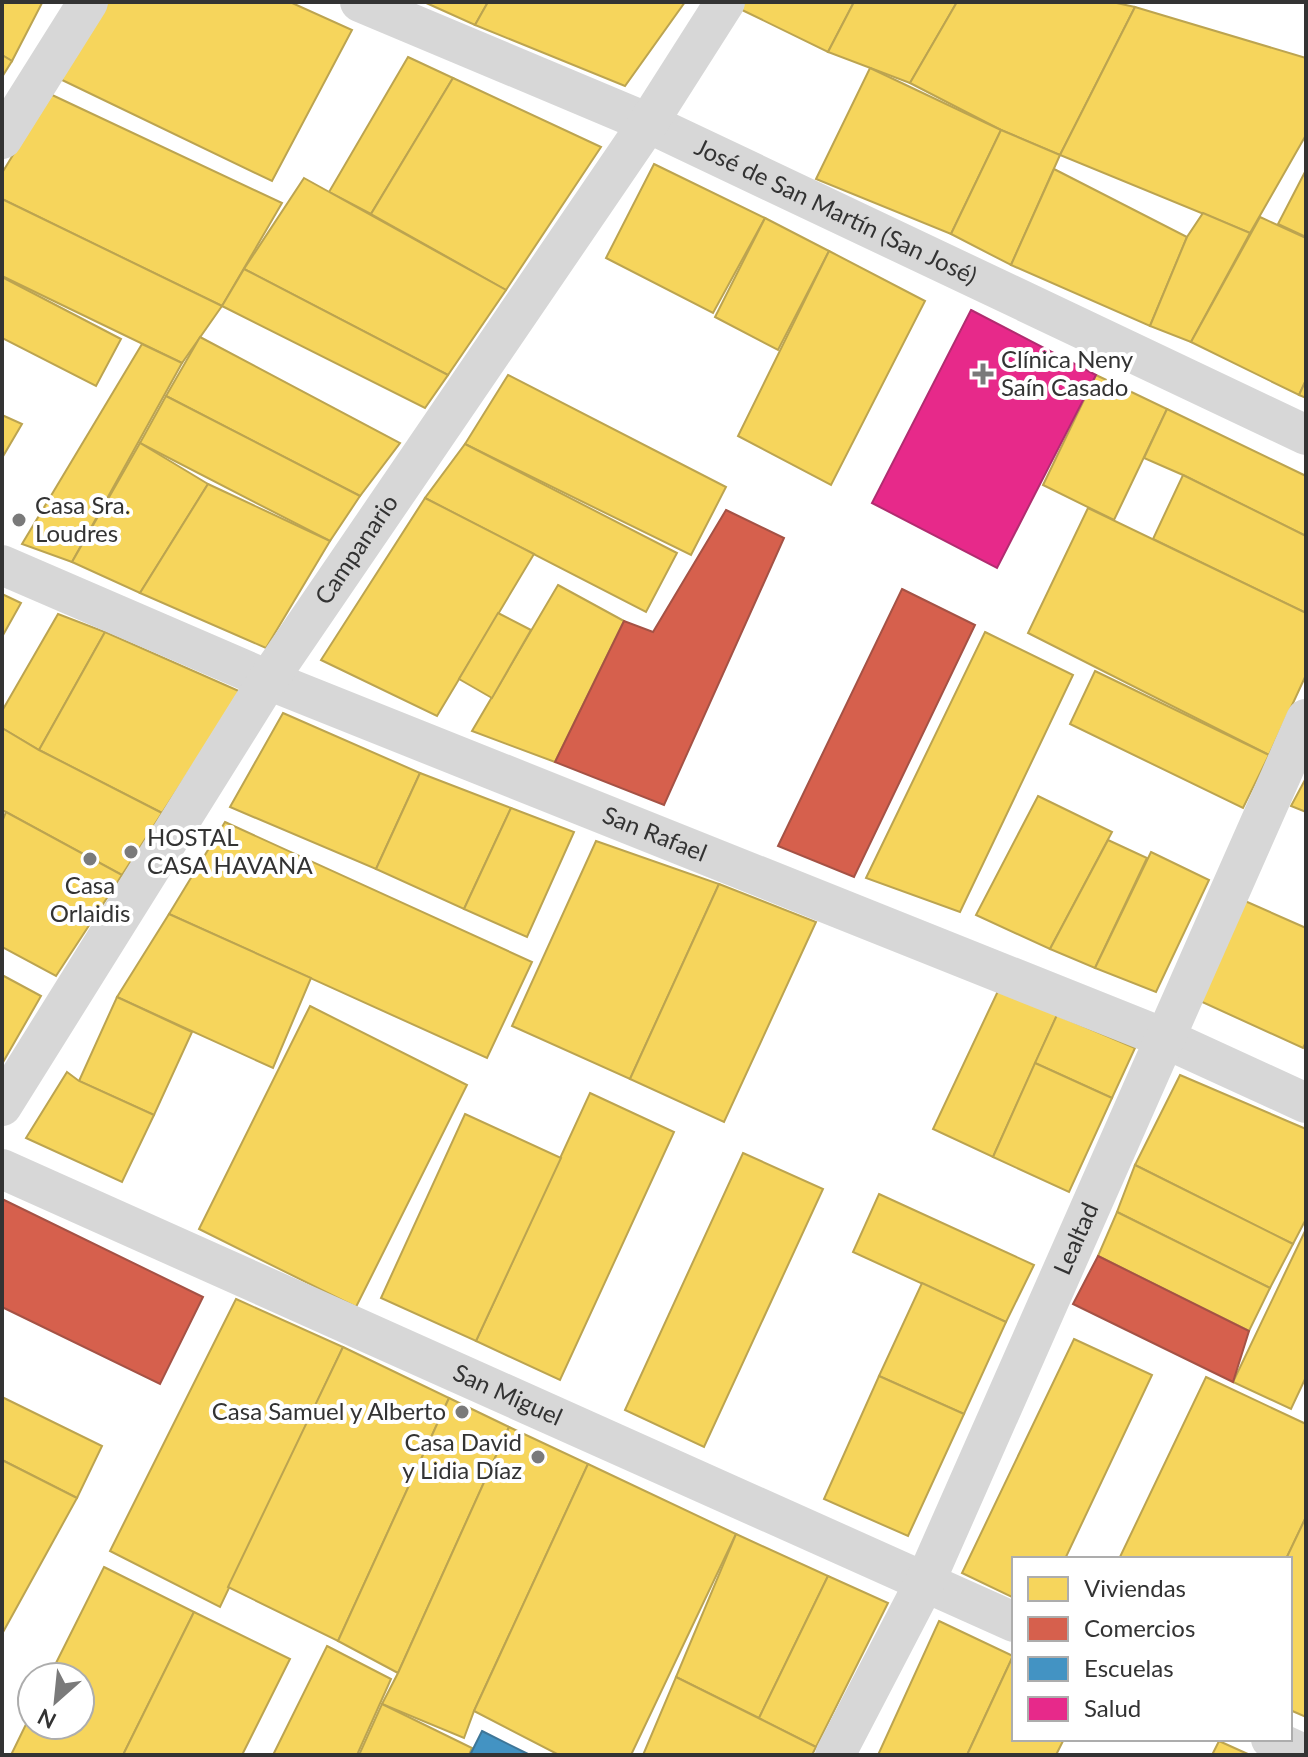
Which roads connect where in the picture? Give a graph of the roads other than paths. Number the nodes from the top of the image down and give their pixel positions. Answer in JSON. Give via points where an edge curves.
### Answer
{"nodes":[{"id":1,"x":88,"y":2,"type":"edge"},
{"id":2,"x":360,"y":2,"type":"edge"},
{"id":3,"x":725,"y":2,"type":"edge"},
{"id":4,"x":648,"y":123,"type":"junction"},
{"id":5,"x":2,"y":139,"type":"edge"},
{"id":6,"x":1306,"y":435,"type":"edge"},
{"id":7,"x":2,"y":565,"type":"edge"},
{"id":8,"x":268,"y":680,"type":"junction"},
{"id":9,"x":1306,"y":719,"type":"edge"},
{"id":10,"x":1164,"y":1038,"type":"junction"},
{"id":11,"x":1306,"y":1103,"type":"edge"},
{"id":12,"x":2,"y":1106,"type":"edge"},
{"id":13,"x":2,"y":1169,"type":"edge"},
{"id":14,"x":925,"y":1582,"type":"junction"},
{"id":15,"x":1012,"y":1621,"type":"edge"},
{"id":16,"x":1275,"y":1741,"type":"edge"},
{"id":17,"x":835,"y":1755,"type":"edge"},
{"id":18,"x":1306,"y":1755,"type":"edge"}],
"edges":[{"from":1,"to":5,"type":"street"},
{"from":2,"to":4,"type":"street","name":"José de San Martín (San José)"},
{"from":3,"to":4,"type":"street","name":"Campanario"},
{"from":4,"to":6,"type":"street","name":"José de San Martín (San José)"},
{"from":4,"to":8,"type":"street","name":"Campanario"},
{"from":7,"to":8,"type":"street","name":"San Rafael"},
{"from":8,"to":10,"type":"street","name":"San Rafael"},
{"from":8,"to":12,"type":"street","name":"Campanario"},
{"from":9,"to":10,"type":"street","name":"Lealtad"},
{"from":10,"to":11,"type":"street","name":"San Rafael"},
{"from":10,"to":14,"type":"street","name":"Lealtad"},
{"from":13,"to":14,"type":"street","name":"San Miguel"},
{"from":14,"to":15,"type":"street","name":"San Miguel"},
{"from":14,"to":17,"type":"street","name":"Lealtad"},
{"from":16,"to":18,"type":"street"}]}
